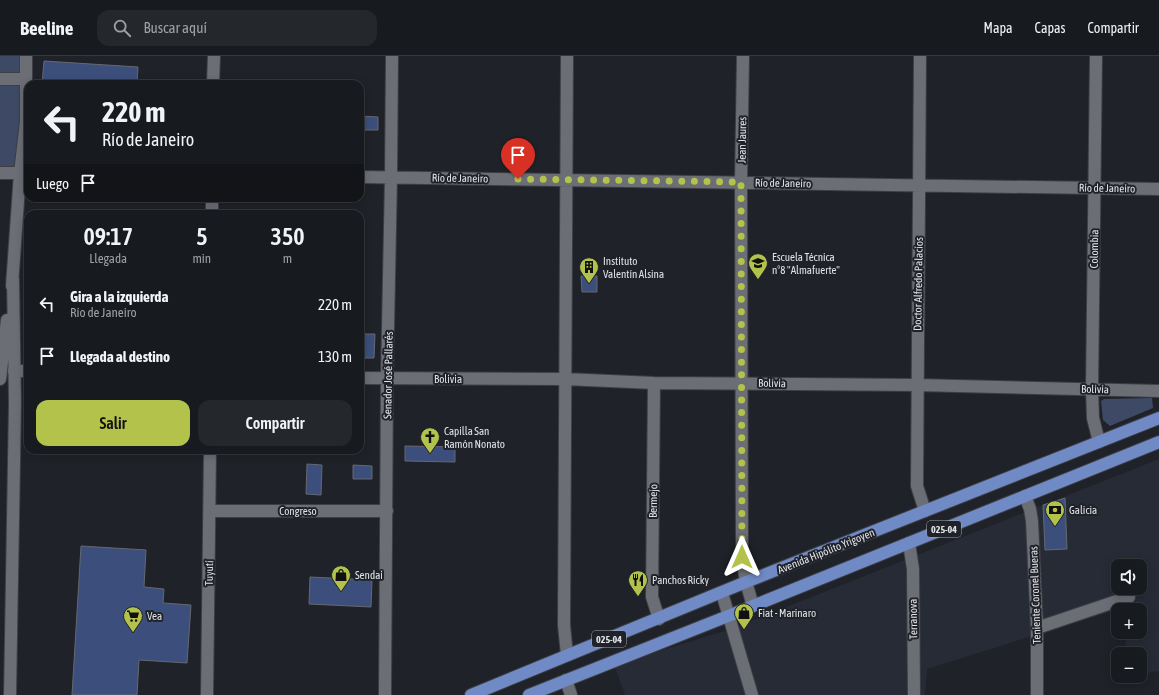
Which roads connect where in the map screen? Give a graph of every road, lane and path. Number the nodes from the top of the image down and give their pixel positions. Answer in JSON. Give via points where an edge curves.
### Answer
{"nodes":[{"id":1,"x":26,"y":56,"type":"edge"},
{"id":2,"x":214,"y":56,"type":"edge"},
{"id":3,"x":392,"y":56,"type":"edge"},
{"id":4,"x":567,"y":56,"type":"edge"},
{"id":5,"x":743,"y":56,"type":"edge"},
{"id":6,"x":920,"y":56,"type":"edge"},
{"id":7,"x":1096,"y":56,"type":"edge"},
{"id":8,"x":0,"y":79,"type":"edge"},
{"id":9,"x":26,"y":79,"type":"joint"},
{"id":10,"x":213,"y":80,"type":"edge"},
{"id":11,"x":0,"y":173,"type":"edge"},
{"id":12,"x":24,"y":173,"type":"edge"},
{"id":13,"x":364,"y":177,"type":"edge"},
{"id":14,"x":392,"y":177,"type":"junction"},
{"id":15,"x":566,"y":180,"type":"junction"},
{"id":16,"x":741,"y":182,"type":"junction"},
{"id":17,"x":919,"y":185,"type":"junction"},
{"id":18,"x":1095,"y":188,"type":"junction"},
{"id":19,"x":1159,"y":188,"type":"edge"},
{"id":20,"x":12,"y":279,"type":"junction"},
{"id":21,"x":14,"y":371,"type":"junction"},
{"id":22,"x":24,"y":371,"type":"edge"},
{"id":23,"x":364,"y":378,"type":"edge"},
{"id":24,"x":387,"y":378,"type":"junction"},
{"id":25,"x":0,"y":379,"type":"edge"},
{"id":26,"x":565,"y":379,"type":"junction"},
{"id":27,"x":654,"y":383,"type":"junction"},
{"id":28,"x":742,"y":383,"type":"junction"},
{"id":29,"x":917,"y":385,"type":"junction"},
{"id":30,"x":1092,"y":389,"type":"junction"},
{"id":31,"x":1159,"y":391,"type":"edge"},
{"id":32,"x":1159,"y":418,"type":"edge"},
{"id":33,"x":1099,"y":442,"type":"junction"},
{"id":34,"x":1159,"y":442,"type":"edge"},
{"id":35,"x":210,"y":454,"type":"edge"},
{"id":36,"x":1026,"y":496,"type":"junction"},
{"id":37,"x":210,"y":511,"type":"junction"},
{"id":38,"x":387,"y":511,"type":"junction"},
{"id":39,"x":925,"y":511,"type":"junction"},
{"id":40,"x":909,"y":543,"type":"junction"},
{"id":41,"x":746,"y":582,"type":"junction"},
{"id":42,"x":722,"y":593,"type":"junction"},
{"id":43,"x":1129,"y":597,"type":"dead end"},
{"id":44,"x":753,"y":606,"type":"junction"},
{"id":45,"x":728,"y":616,"type":"junction"},
{"id":46,"x":659,"y":618,"type":"junction"},
{"id":47,"x":1037,"y":628,"type":"junction"},
{"id":48,"x":567,"y":656,"type":"junction"},
{"id":49,"x":566,"y":680,"type":"junction"},
{"id":50,"x":10,"y":695,"type":"edge"},
{"id":51,"x":207,"y":695,"type":"edge"},
{"id":52,"x":385,"y":695,"type":"edge"},
{"id":53,"x":471,"y":695,"type":"edge"},
{"id":54,"x":529,"y":695,"type":"edge"},
{"id":55,"x":571,"y":695,"type":"edge"},
{"id":56,"x":752,"y":695,"type":"edge"},
{"id":57,"x":914,"y":695,"type":"edge"},
{"id":58,"x":1037,"y":695,"type":"edge"}],
"edges":[{"from":1,"to":9,"type":"street"},
{"from":2,"to":10,"type":"street"},
{"from":3,"to":14,"type":"street","name":"Senador José Pallarés"},
{"from":4,"to":15,"type":"street"},
{"from":5,"to":16,"type":"street","name":"Jean Jaures"},
{"from":6,"to":17,"type":"street","name":"Doctor Alfredo Palacios"},
{"from":7,"to":18,"type":"street","name":"Colombia"},
{"from":8,"to":9,"type":"street"},
{"from":11,"to":12,"type":"street"},
{"from":12,"to":20,"type":"street"},
{"from":13,"to":14,"type":"street","name":"Río de Janeiro"},
{"from":14,"to":15,"type":"street","name":"Río de Janeiro"},
{"from":14,"to":24,"type":"street","name":"Senador José Pallarés"},
{"from":15,"to":16,"type":"street","name":"Río de Janeiro"},
{"from":15,"to":26,"type":"street"},
{"from":16,"to":17,"type":"street","name":"Río de Janeiro"},
{"from":16,"to":28,"type":"street","name":"Jean Jaures"},
{"from":17,"to":18,"type":"street","name":"Río de Janeiro"},
{"from":17,"to":29,"type":"street","name":"Doctor Alfredo Palacios"},
{"from":18,"to":19,"type":"street","name":"Río de Janeiro"},
{"from":18,"to":30,"type":"street","name":"Colombia"},
{"from":20,"to":21,"type":"street"},
{"from":20,"to":25,"type":"street"},
{"from":21,"to":22,"type":"street"},
{"from":21,"to":50,"type":"street"},
{"from":23,"to":24,"type":"street","name":"Bolivia"},
{"from":24,"to":26,"type":"street","name":"Bolivia"},
{"from":24,"to":38,"type":"street","name":"Senador José Pallarés"},
{"from":26,"to":27,"type":"street","name":"Bolivia"},
{"from":26,"to":48,"type":"street","via":[[564,625]]},
{"from":27,"to":28,"type":"street","name":"Bolivia"},
{"from":27,"to":46,"type":"street","name":"Bermejo","via":[[652,597]]},
{"from":28,"to":29,"type":"street","name":"Bolivia"},
{"from":28,"to":41,"type":"street","name":"Jean Jaures","via":[[742,557]]},
{"from":29,"to":30,"type":"street","name":"Bolivia"},
{"from":29,"to":39,"type":"street","name":"Doctor Alfredo Palacios","via":[[917,486]]},
{"from":30,"to":31,"type":"street","name":"Bolivia"},
{"from":30,"to":33,"type":"street","name":"Colombia","via":[[1092,418]]},
{"from":32,"to":33,"type":"main road","name":"Avenida Hipólito Yrigoyen","number":"025-04"},
{"from":33,"to":39,"type":"main road","name":"Avenida Hipólito Yrigoyen","number":"025-04"},
{"from":34,"to":36,"type":"main road","number":"025-04"},
{"from":35,"to":37,"type":"street","name":"Tuyutí"},
{"from":36,"to":40,"type":"main road","number":"025-04"},
{"from":36,"to":47,"type":"street","name":"Teniente Coronel Bueras","via":[[1032,521]]},
{"from":37,"to":38,"type":"street","name":"Congreso"},
{"from":37,"to":51,"type":"street","name":"Tuyutí"},
{"from":38,"to":52,"type":"street","name":"Senador José Pallarés"},
{"from":39,"to":41,"type":"main road","name":"Avenida Hipólito Yrigoyen","number":"025-04"},
{"from":40,"to":44,"type":"main road","number":"025-04"},
{"from":40,"to":57,"type":"street","name":"Terranova","via":[[913,569]]},
{"from":41,"to":42,"type":"main road","name":"Avenida Hipólito Yrigoyen","number":"025-04"},
{"from":41,"to":44,"type":"street","name":"Jean Jaures"},
{"from":42,"to":45,"type":"street"},
{"from":42,"to":46,"type":"main road","name":"Avenida Hipólito Yrigoyen","number":"025-04"},
{"from":43,"to":47,"type":"street"},
{"from":44,"to":45,"type":"main road","number":"025-04"},
{"from":45,"to":49,"type":"main road","number":"025-04"},
{"from":45,"to":56,"type":"street"},
{"from":46,"to":48,"type":"main road","name":"Avenida Hipólito Yrigoyen","number":"025-04"},
{"from":47,"to":58,"type":"street","name":"Teniente Coronel Bueras"},
{"from":48,"to":53,"type":"main road","name":"Avenida Hipólito Yrigoyen","number":"025-04"},
{"from":49,"to":54,"type":"main road","number":"025-04"},
{"from":49,"to":55,"type":"street"}]}
